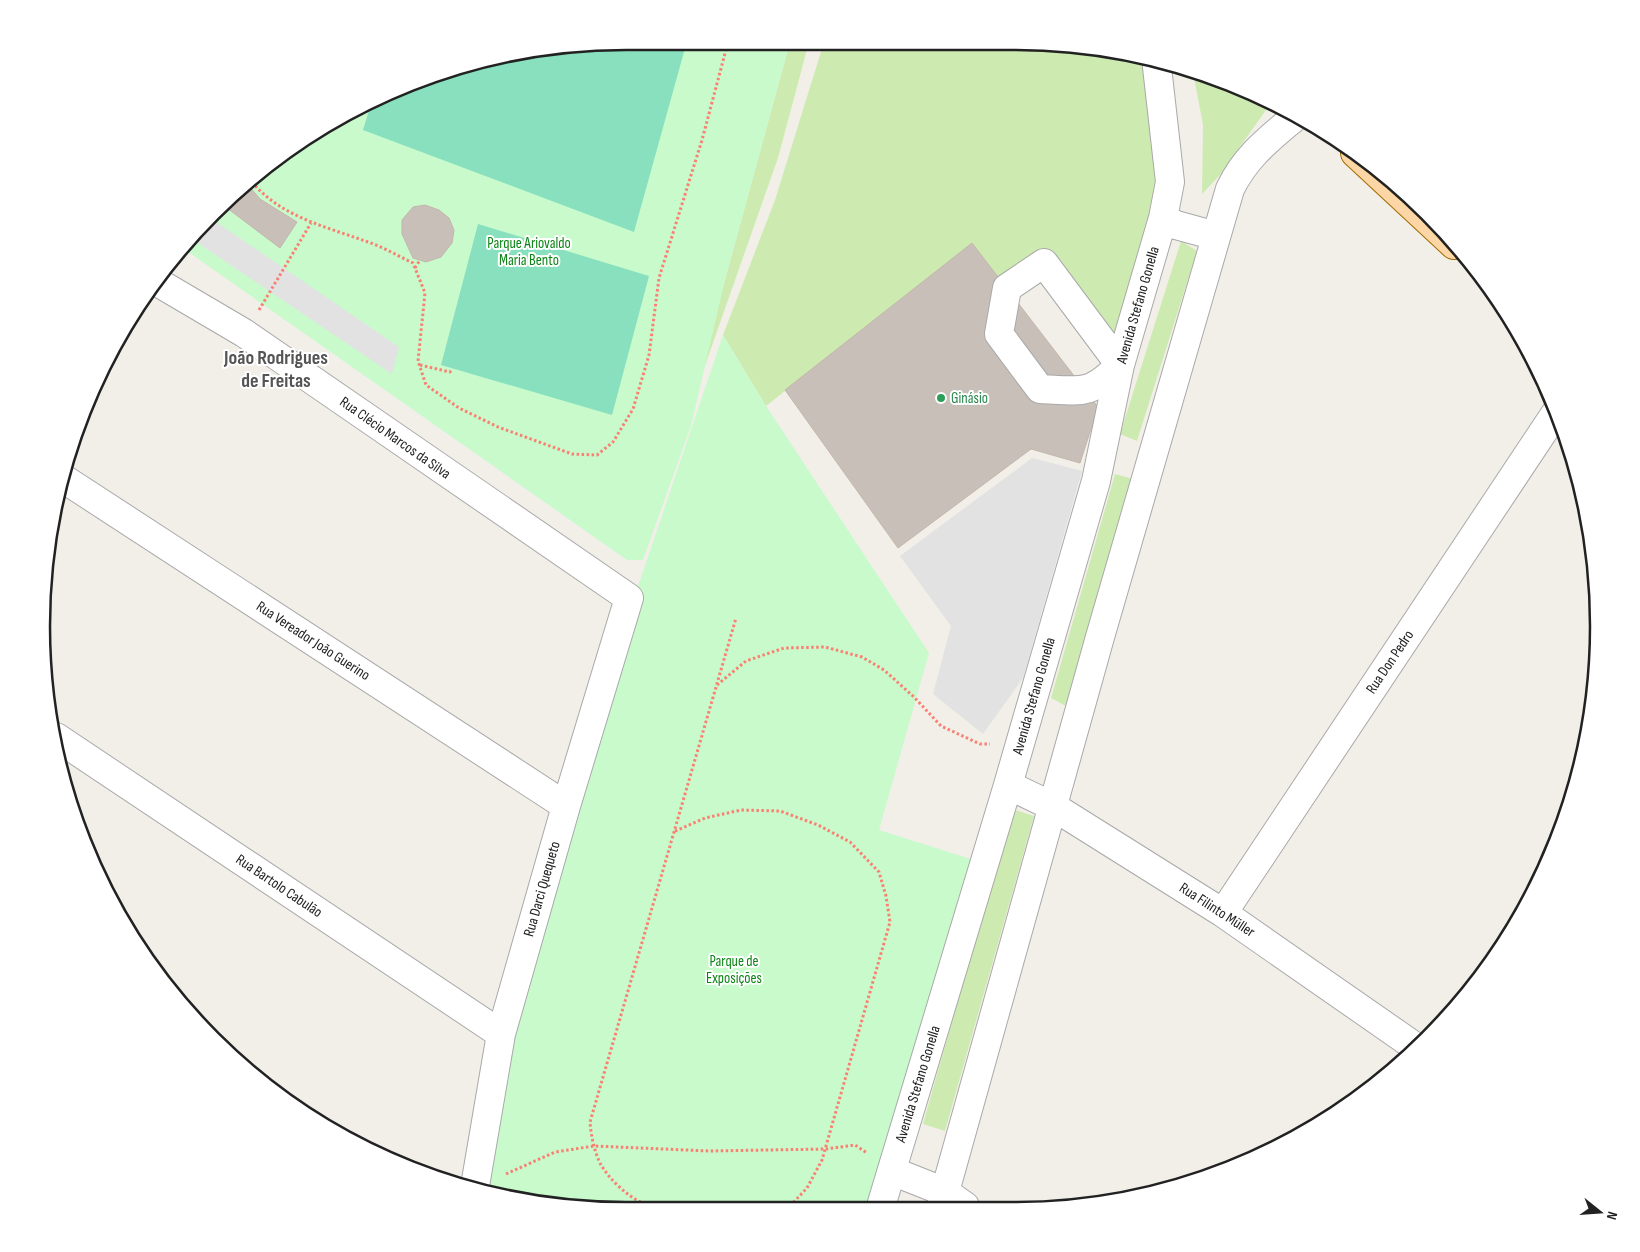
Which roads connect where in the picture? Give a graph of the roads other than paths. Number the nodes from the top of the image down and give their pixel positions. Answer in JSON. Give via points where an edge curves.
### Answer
{"nodes":[{"id":1,"x":1157,"y":69,"type":"edge"},
{"id":2,"x":1291,"y":121,"type":"edge"},
{"id":3,"x":1163,"y":218,"type":"junction"},
{"id":4,"x":1216,"y":236,"type":"junction"},
{"id":5,"x":162,"y":285,"type":"edge"},
{"id":6,"x":1120,"y":365,"type":"junction"},
{"id":7,"x":1551,"y":420,"type":"edge"},
{"id":8,"x":69,"y":482,"type":"edge"},
{"id":9,"x":629,"y":598,"type":"joint"},
{"id":10,"x":62,"y":741,"type":"edge"},
{"id":11,"x":1008,"y":785,"type":"junction"},
{"id":12,"x":566,"y":806,"type":"junction"},
{"id":13,"x":1054,"y":807,"type":"junction"},
{"id":14,"x":1223,"y":912,"type":"junction"},
{"id":15,"x":501,"y":1034,"type":"junction"},
{"id":16,"x":1410,"y":1043,"type":"edge"},
{"id":17,"x":892,"y":1171,"type":"junction"},
{"id":18,"x":476,"y":1182,"type":"edge"},
{"id":19,"x":951,"y":1201,"type":"edge"},
{"id":20,"x":882,"y":1202,"type":"edge"}],
"edges":[{"from":1,"to":3,"type":"street","name":"Avenida Stefano Gonella","via":[[1170,182]]},
{"from":2,"to":4,"type":"street","via":[[1252,154],[1239,170]]},
{"from":3,"to":4,"type":"street"},
{"from":3,"to":6,"type":"street","name":"Avenida Stefano Gonella"},
{"from":4,"to":13,"type":"street"},
{"from":5,"to":9,"type":"street","name":"Rua Clécio Marcos da Silva","via":[[244,334]]},
{"from":6,"to":6,"type":"street","via":[[1102,383],[1084,392],[1040,389],[999,334],[1006,288],[1044,264]]},
{"from":6,"to":11,"type":"street","name":"Avenida Stefano Gonella","via":[[1096,481]]},
{"from":7,"to":14,"type":"street","name":"Rua Don Pedro"},
{"from":8,"to":12,"type":"street","name":"Rua Vereador João Guerino"},
{"from":9,"to":12,"type":"street","name":"Rua Darci Quequeto"},
{"from":10,"to":15,"type":"street","name":"Rua Bartolo Cabulão"},
{"from":11,"to":13,"type":"street","name":"Rua Filinto Müller"},
{"from":11,"to":17,"type":"street","name":"Avenida Stefano Gonella"},
{"from":12,"to":15,"type":"street","name":"Rua Darci Quequeto"},
{"from":13,"to":14,"type":"street","name":"Rua Filinto Müller"},
{"from":13,"to":19,"type":"street"},
{"from":14,"to":16,"type":"street","name":"Rua Filinto Müller"},
{"from":15,"to":18,"type":"street","name":"Rua Darci Quequeto"},
{"from":17,"to":19,"type":"street"},
{"from":17,"to":20,"type":"street","name":"Avenida Stefano Gonella"}]}
